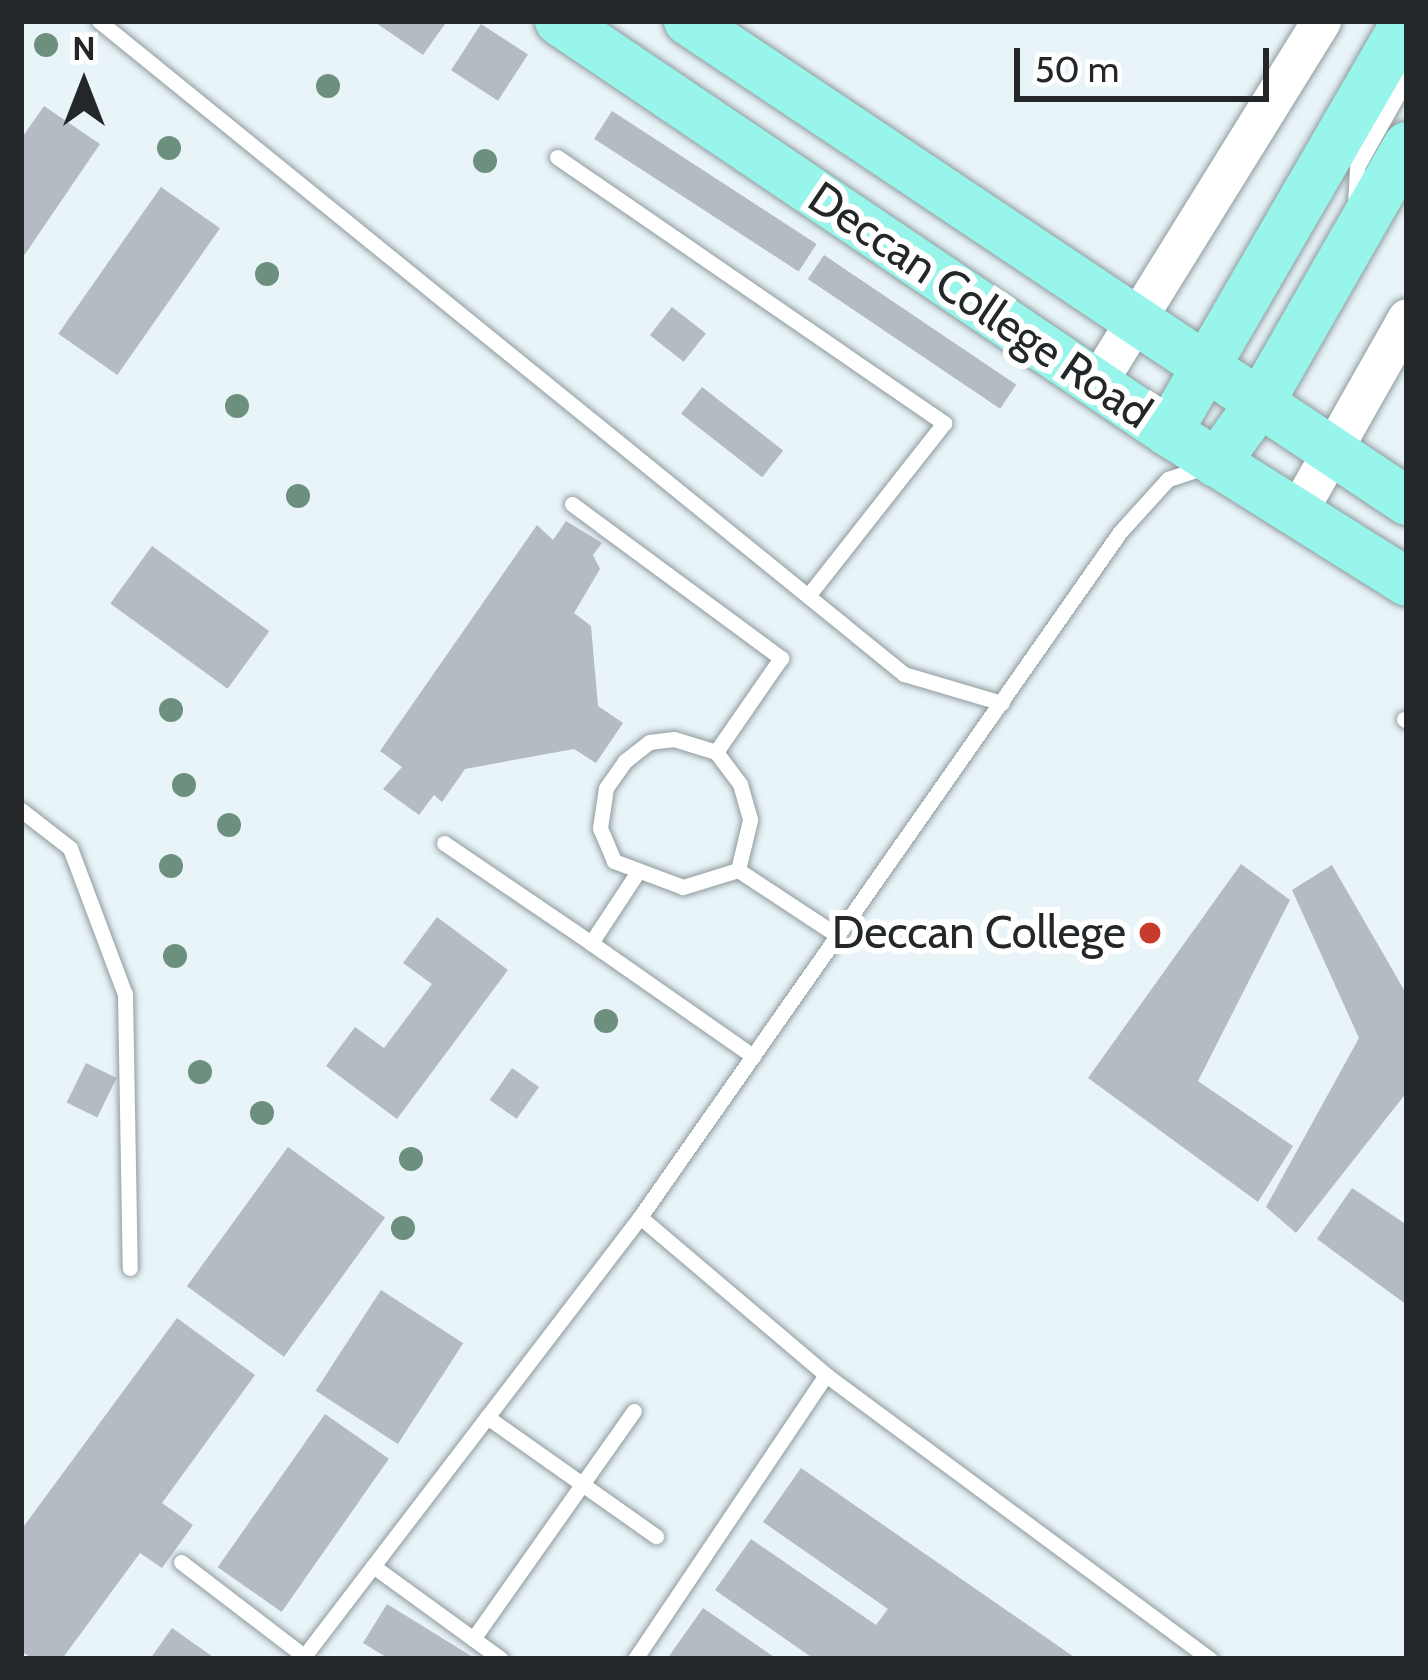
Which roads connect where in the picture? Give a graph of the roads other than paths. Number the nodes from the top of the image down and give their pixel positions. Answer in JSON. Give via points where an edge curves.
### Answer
{"nodes":[{"id":1,"x":99,"y":21,"type":"edge"},
{"id":2,"x":559,"y":21,"type":"edge"},
{"id":3,"x":688,"y":21,"type":"edge"},
{"id":4,"x":1321,"y":21,"type":"edge"},
{"id":5,"x":1406,"y":21,"type":"edge"},
{"id":6,"x":1407,"y":78,"type":"edge"},
{"id":7,"x":1407,"y":146,"type":"edge"},
{"id":8,"x":557,"y":157,"type":"dead end"},
{"id":9,"x":1357,"y":167,"type":"junction"},
{"id":10,"x":1307,"y":197,"type":"junction"},
{"id":11,"x":1353,"y":239,"type":"junction"},
{"id":12,"x":1407,"y":319,"type":"edge"},
{"id":13,"x":1136,"y":326,"type":"junction"},
{"id":14,"x":1204,"y":367,"type":"junction"},
{"id":15,"x":1096,"y":383,"type":"junction"},
{"id":16,"x":1261,"y":401,"type":"junction"},
{"id":17,"x":1333,"y":451,"type":"junction"},
{"id":18,"x":1168,"y":455,"type":"junction"},
{"id":19,"x":1216,"y":463,"type":"junction"},
{"id":20,"x":1407,"y":501,"type":"edge"},
{"id":21,"x":572,"y":504,"type":"dead end"},
{"id":22,"x":1296,"y":514,"type":"junction"},
{"id":23,"x":1407,"y":582,"type":"edge"},
{"id":24,"x":808,"y":596,"type":"junction"},
{"id":25,"x":1002,"y":704,"type":"junction"},
{"id":26,"x":716,"y":752,"type":"junction"},
{"id":27,"x":21,"y":810,"type":"edge"},
{"id":28,"x":444,"y":843,"type":"dead end"},
{"id":29,"x":738,"y":870,"type":"junction"},
{"id":30,"x":637,"y":874,"type":"junction"},
{"id":31,"x":838,"y":936,"type":"junction"},
{"id":32,"x":591,"y":943,"type":"junction"},
{"id":33,"x":753,"y":1056,"type":"junction"},
{"id":34,"x":640,"y":1217,"type":"junction"},
{"id":35,"x":130,"y":1268,"type":"dead end"},
{"id":36,"x":826,"y":1375,"type":"junction"},
{"id":37,"x":634,"y":1411,"type":"dead end"},
{"id":38,"x":487,"y":1417,"type":"junction"},
{"id":39,"x":581,"y":1484,"type":"junction"},
{"id":40,"x":656,"y":1536,"type":"dead end"},
{"id":41,"x":181,"y":1562,"type":"dead end"},
{"id":42,"x":373,"y":1566,"type":"junction"},
{"id":43,"x":473,"y":1639,"type":"junction"},
{"id":44,"x":303,"y":1657,"type":"edge"},
{"id":45,"x":501,"y":1659,"type":"edge"},
{"id":46,"x":635,"y":1659,"type":"edge"},
{"id":47,"x":1210,"y":1659,"type":"edge"}],
"edges":[{"from":1,"to":24,"type":"lane"},
{"from":2,"to":15,"type":"main road","name":"Deccan College Road"},
{"from":3,"to":13,"type":"main road","name":"Deccan College Road"},
{"from":4,"to":13,"type":"street"},
{"from":5,"to":10,"type":"main road"},
{"from":6,"to":9,"type":"lane"},
{"from":7,"to":11,"type":"main road"},
{"from":8,"to":24,"type":"lane","via":[[944,423]]},
{"from":9,"to":10,"type":"lane"},
{"from":9,"to":11,"type":"lane"},
{"from":10,"to":14,"type":"main road"},
{"from":11,"to":16,"type":"main road"},
{"from":12,"to":17,"type":"street"},
{"from":13,"to":14,"type":"main road","name":"Deccan College Road"},
{"from":13,"to":15,"type":"street"},
{"from":14,"to":16,"type":"main road","name":"Deccan College Road"},
{"from":14,"to":18,"type":"main road"},
{"from":15,"to":18,"type":"main road","name":"Deccan College Road"},
{"from":16,"to":17,"type":"main road","name":"Deccan College Road"},
{"from":16,"to":19,"type":"main road"},
{"from":17,"to":20,"type":"main road","name":"Deccan College Road"},
{"from":17,"to":22,"type":"street"},
{"from":18,"to":19,"type":"main road","name":"Deccan College Road"},
{"from":18,"to":25,"type":"lane"},
{"from":19,"to":22,"type":"main road","name":"Deccan College Road"},
{"from":21,"to":26,"type":"lane","via":[[781,658]]},
{"from":22,"to":23,"type":"main road","name":"Deccan College Road"},
{"from":24,"to":25,"type":"lane","via":[[904,674]]},
{"from":25,"to":31,"type":"lane"},
{"from":26,"to":29,"type":"lane","via":[[740,784],[750,820]]},
{"from":26,"to":30,"type":"lane","via":[[674,739],[650,742],[606,788],[600,828],[614,861]]},
{"from":27,"to":35,"type":"lane","via":[[70,848],[125,994]]},
{"from":28,"to":32,"type":"lane"},
{"from":29,"to":30,"type":"lane","via":[[683,887]]},
{"from":29,"to":31,"type":"lane"},
{"from":30,"to":32,"type":"lane"},
{"from":31,"to":33,"type":"lane"},
{"from":32,"to":33,"type":"lane"},
{"from":33,"to":34,"type":"lane"},
{"from":34,"to":36,"type":"lane"},
{"from":34,"to":38,"type":"lane"},
{"from":36,"to":46,"type":"lane"},
{"from":36,"to":47,"type":"lane"},
{"from":37,"to":39,"type":"lane"},
{"from":38,"to":39,"type":"lane"},
{"from":38,"to":42,"type":"lane"},
{"from":39,"to":40,"type":"lane"},
{"from":39,"to":43,"type":"lane"},
{"from":41,"to":44,"type":"lane"},
{"from":42,"to":43,"type":"lane"},
{"from":42,"to":44,"type":"lane"},
{"from":43,"to":45,"type":"lane"}]}
